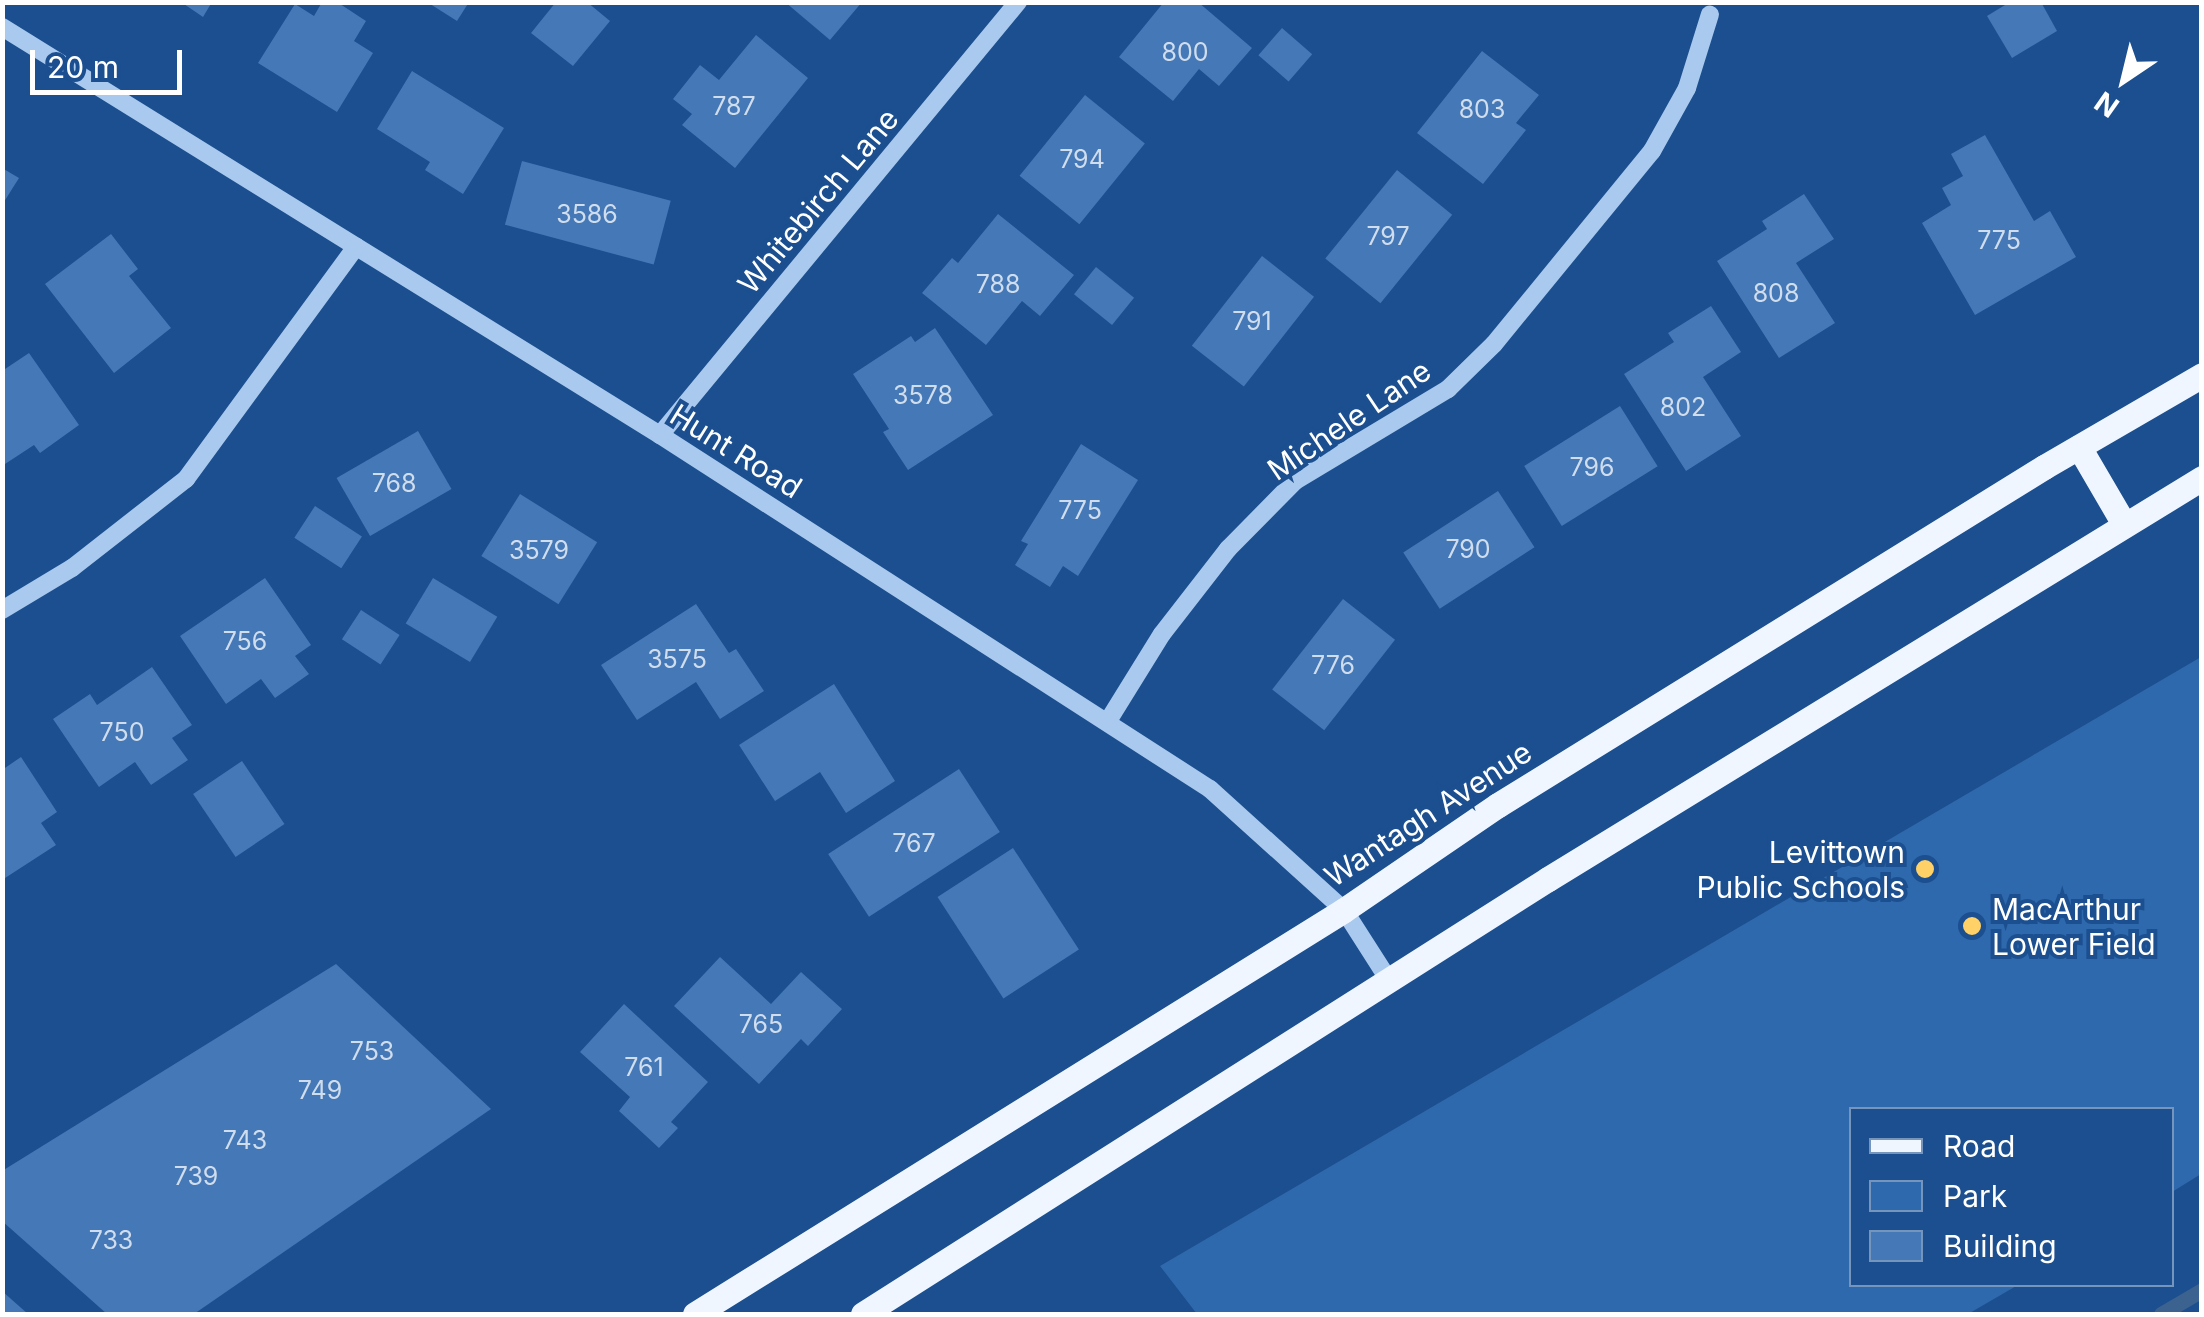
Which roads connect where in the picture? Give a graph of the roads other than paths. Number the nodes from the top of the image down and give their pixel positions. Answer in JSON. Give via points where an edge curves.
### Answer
{"nodes":[{"id":1,"x":1018,"y":2,"type":"edge"},
{"id":2,"x":1710,"y":14,"type":"dead end"},
{"id":3,"x":2,"y":27,"type":"edge"},
{"id":4,"x":356,"y":247,"type":"junction"},
{"id":5,"x":2202,"y":374,"type":"edge"},
{"id":6,"x":660,"y":435,"type":"junction"},
{"id":7,"x":2079,"y":447,"type":"junction"},
{"id":8,"x":2202,"y":478,"type":"edge"},
{"id":9,"x":2124,"y":524,"type":"junction"},
{"id":10,"x":2,"y":610,"type":"edge"},
{"id":11,"x":1108,"y":721,"type":"junction"},
{"id":12,"x":1344,"y":910,"type":"junction"},
{"id":13,"x":1390,"y":982,"type":"junction"},
{"id":14,"x":695,"y":1314,"type":"edge"},
{"id":15,"x":862,"y":1314,"type":"edge"}],
"edges":[{"from":1,"to":6,"type":"street","name":"Whitebirch Lane"},
{"from":2,"to":11,"type":"street","name":"Michele Lane","via":[[1687,88],[1652,151],[1494,344],[1448,389],[1295,482],[1228,549],[1162,634]]},
{"from":3,"to":4,"type":"street","name":"Hunt Road"},
{"from":4,"to":6,"type":"street","name":"Hunt Road"},
{"from":4,"to":10,"type":"street","via":[[186,479],[72,568]]},
{"from":5,"to":7,"type":"main road","name":"Wantagh Avenue"},
{"from":6,"to":11,"type":"street","name":"Hunt Road"},
{"from":7,"to":9,"type":"main road"},
{"from":7,"to":12,"type":"main road","name":"Wantagh Avenue","via":[[1498,805]]},
{"from":8,"to":9,"type":"main road"},
{"from":9,"to":13,"type":"main road"},
{"from":11,"to":12,"type":"street","name":"Hunt Road","via":[[1210,788]]},
{"from":12,"to":13,"type":"street","name":"Hunt Road"},
{"from":12,"to":14,"type":"main road","name":"Wantagh Avenue"},
{"from":13,"to":15,"type":"main road"}]}
